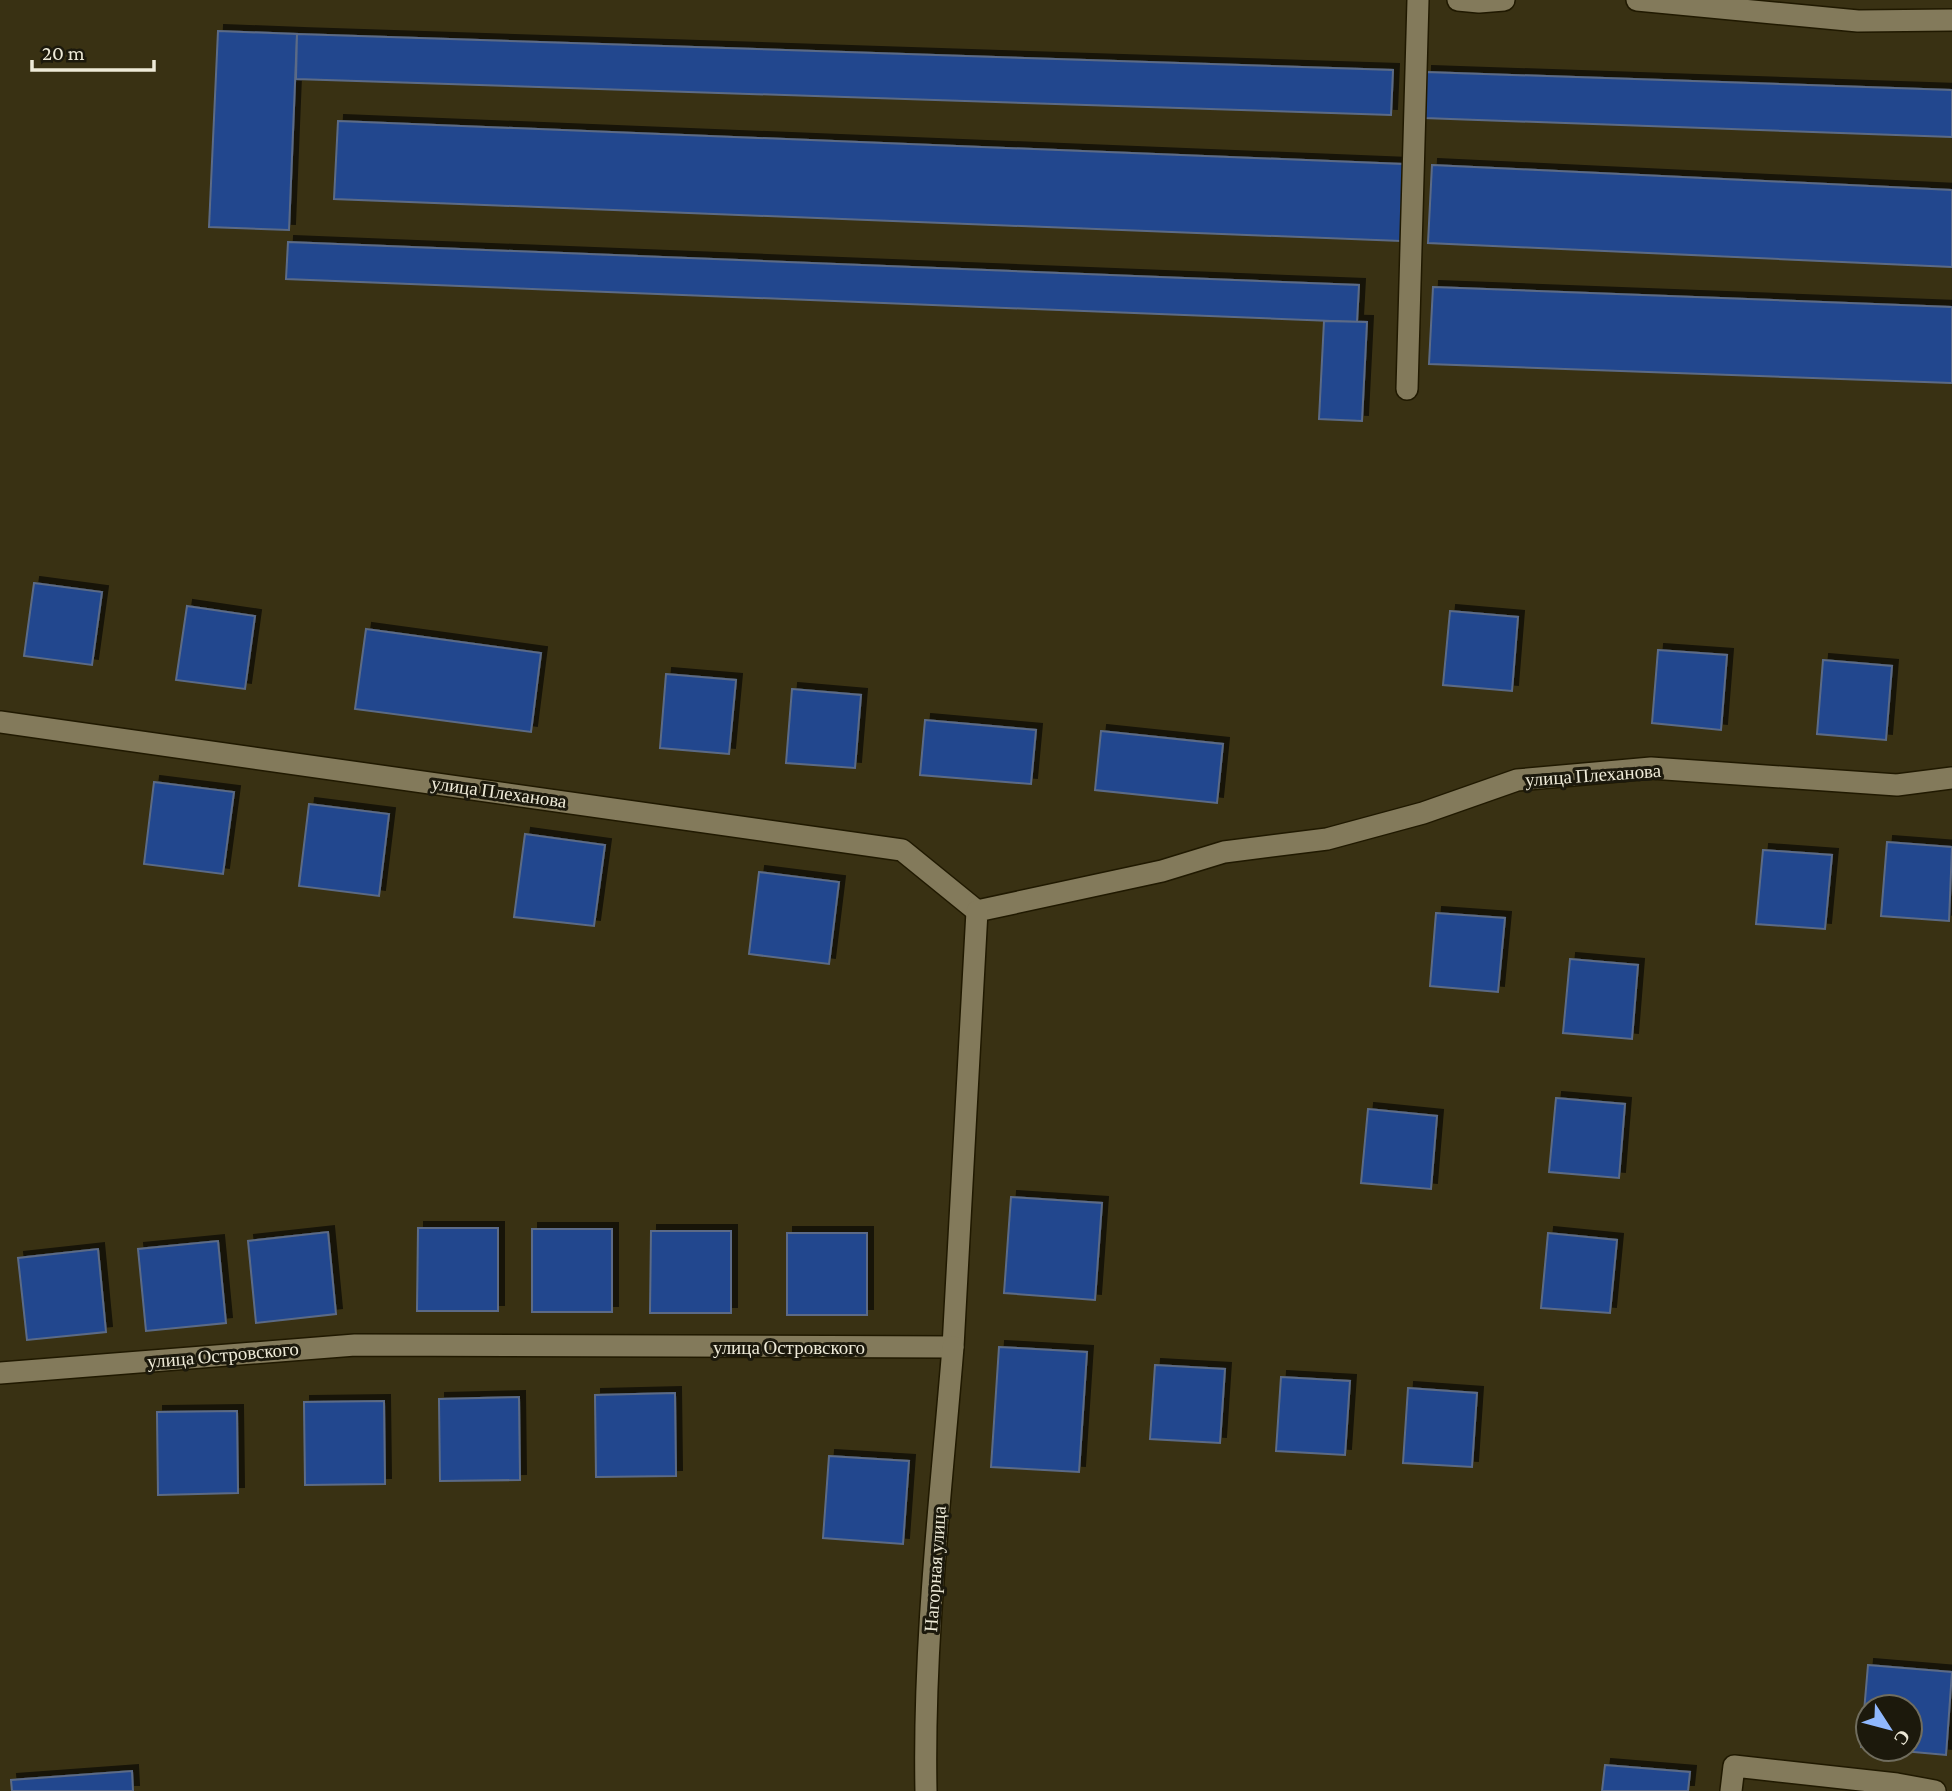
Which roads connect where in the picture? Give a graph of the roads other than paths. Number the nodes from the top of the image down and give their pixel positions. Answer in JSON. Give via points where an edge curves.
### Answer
{"nodes":[{"id":1,"x":1418,"y":0,"type":"edge"},
{"id":2,"x":1458,"y":0,"type":"edge"},
{"id":3,"x":1504,"y":0,"type":"edge"},
{"id":4,"x":1637,"y":0,"type":"edge"},
{"id":5,"x":1952,"y":20,"type":"edge"},
{"id":6,"x":1407,"y":389,"type":"dead end"},
{"id":7,"x":0,"y":722,"type":"edge"},
{"id":8,"x":1952,"y":778,"type":"edge"},
{"id":9,"x":976,"y":911,"type":"junction"},
{"id":10,"x":953,"y":1347,"type":"junction"},
{"id":11,"x":0,"y":1373,"type":"edge"},
{"id":12,"x":926,"y":1791,"type":"edge"},
{"id":13,"x":1731,"y":1791,"type":"edge"},
{"id":14,"x":1935,"y":1791,"type":"edge"}],
"edges":[{"from":1,"to":6,"type":"street"},
{"from":2,"to":3,"type":"street"},
{"from":4,"to":5,"type":"street","via":[[1858,21]]},
{"from":7,"to":9,"type":"street","name":"улица Плеханова","via":[[902,849]]},
{"from":8,"to":9,"type":"street","name":"улица Плеханова","via":[[1897,785],[1651,768],[1517,780],[1423,813],[1327,839],[1224,852],[1162,871]]},
{"from":9,"to":10,"type":"street"},
{"from":10,"to":11,"type":"street","name":"улица Островского","via":[[355,1345]]},
{"from":10,"to":12,"type":"street","name":"Нагорная улица","via":[[924,1734]]},
{"from":13,"to":14,"type":"street","via":[[1734,1766]]}]}
